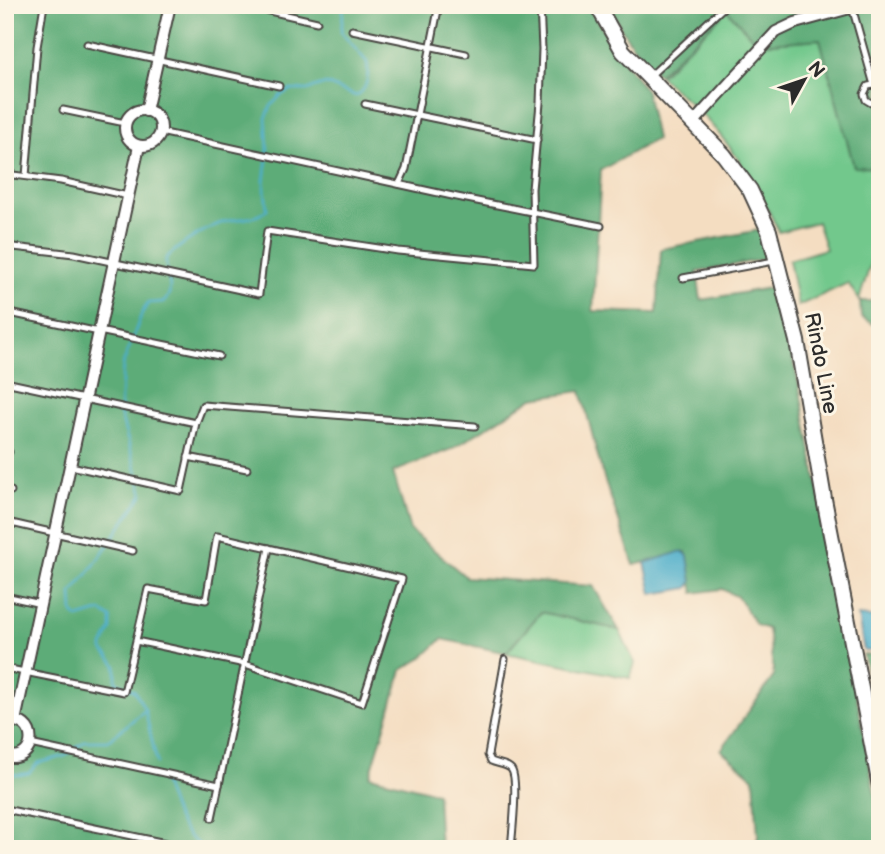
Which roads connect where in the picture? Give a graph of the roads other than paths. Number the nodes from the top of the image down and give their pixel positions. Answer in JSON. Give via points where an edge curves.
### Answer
{"nodes":[{"id":1,"x":44,"y":5,"type":"edge"},
{"id":2,"x":170,"y":5,"type":"edge"},
{"id":3,"x":243,"y":5,"type":"edge"},
{"id":4,"x":439,"y":5,"type":"edge"},
{"id":5,"x":540,"y":5,"type":"edge"},
{"id":6,"x":597,"y":5,"type":"edge"},
{"id":7,"x":726,"y":5,"type":"edge"},
{"id":8,"x":857,"y":6,"type":"edge"},
{"id":9,"x":317,"y":22,"type":"dead end"},
{"id":10,"x":352,"y":30,"type":"dead end"},
{"id":11,"x":87,"y":44,"type":"dead end"},
{"id":12,"x":431,"y":48,"type":"junction"},
{"id":13,"x":466,"y":54,"type":"dead end"},
{"id":14,"x":157,"y":60,"type":"junction"},
{"id":15,"x":648,"y":78,"type":"junction"},
{"id":16,"x":279,"y":86,"type":"dead end"},
{"id":17,"x":877,"y":86,"type":"edge"},
{"id":18,"x":880,"y":101,"type":"edge"},
{"id":19,"x":365,"y":104,"type":"dead end"},
{"id":20,"x":63,"y":110,"type":"dead end"},
{"id":21,"x":146,"y":111,"type":"junction"},
{"id":22,"x":418,"y":116,"type":"junction"},
{"id":23,"x":694,"y":122,"type":"junction"},
{"id":24,"x":125,"y":123,"type":"junction"},
{"id":25,"x":160,"y":132,"type":"junction"},
{"id":26,"x":537,"y":140,"type":"junction"},
{"id":27,"x":139,"y":146,"type":"junction"},
{"id":28,"x":5,"y":174,"type":"edge"},
{"id":29,"x":26,"y":176,"type":"junction"},
{"id":30,"x":399,"y":184,"type":"junction"},
{"id":31,"x":128,"y":196,"type":"junction"},
{"id":32,"x":533,"y":213,"type":"junction"},
{"id":33,"x":601,"y":226,"type":"dead end"},
{"id":34,"x":5,"y":246,"type":"edge"},
{"id":35,"x":777,"y":261,"type":"junction"},
{"id":36,"x":114,"y":264,"type":"junction"},
{"id":37,"x":683,"y":278,"type":"dead end"},
{"id":38,"x":5,"y":312,"type":"edge"},
{"id":39,"x":99,"y":332,"type":"junction"},
{"id":40,"x":219,"y":356,"type":"dead end"},
{"id":41,"x":5,"y":382,"type":"edge"},
{"id":42,"x":85,"y":399,"type":"junction"},
{"id":43,"x":196,"y":423,"type":"junction"},
{"id":44,"x":475,"y":426,"type":"dead end"},
{"id":45,"x":188,"y":457,"type":"junction"},
{"id":46,"x":71,"y":466,"type":"junction"},
{"id":47,"x":247,"y":469,"type":"dead end"},
{"id":48,"x":7,"y":522,"type":"edge"},
{"id":49,"x":56,"y":535,"type":"junction"},
{"id":50,"x":269,"y":548,"type":"junction"},
{"id":51,"x":133,"y":551,"type":"dead end"},
{"id":52,"x":5,"y":596,"type":"edge"},
{"id":53,"x":41,"y":604,"type":"junction"},
{"id":54,"x":136,"y":641,"type":"junction"},
{"id":55,"x":505,"y":659,"type":"dead end"},
{"id":56,"x":245,"y":664,"type":"junction"},
{"id":57,"x":5,"y":668,"type":"edge"},
{"id":58,"x":26,"y":672,"type":"junction"},
{"id":59,"x":10,"y":722,"type":"edge"},
{"id":60,"x":874,"y":732,"type":"edge"},
{"id":61,"x":30,"y":744,"type":"junction"},
{"id":62,"x":6,"y":759,"type":"edge"},
{"id":63,"x":219,"y":785,"type":"junction"},
{"id":64,"x":880,"y":786,"type":"edge"},
{"id":65,"x":5,"y":809,"type":"edge"},
{"id":66,"x":212,"y":818,"type":"dead end"},
{"id":67,"x":194,"y":849,"type":"edge"},
{"id":68,"x":511,"y":849,"type":"edge"}],
"edges":[{"from":1,"to":29,"type":"lane"},
{"from":2,"to":14,"type":"street"},
{"from":3,"to":9,"type":"lane"},
{"from":4,"to":12,"type":"lane"},
{"from":5,"to":26,"type":"lane"},
{"from":6,"to":15,"type":"street","name":"Rindo Line","via":[[623,51]]},
{"from":7,"to":15,"type":"lane"},
{"from":8,"to":17,"type":"lane"},
{"from":8,"to":23,"type":"street","via":[[776,32]]},
{"from":10,"to":12,"type":"lane"},
{"from":11,"to":14,"type":"lane"},
{"from":12,"to":13,"type":"lane"},
{"from":12,"to":22,"type":"lane"},
{"from":14,"to":16,"type":"lane"},
{"from":14,"to":21,"type":"street"},
{"from":15,"to":23,"type":"street","name":"Rindo Line"},
{"from":17,"to":18,"type":"lane","via":[[866,88],[864,97],[871,103]]},
{"from":19,"to":22,"type":"lane"},
{"from":20,"to":24,"type":"lane"},
{"from":21,"to":24,"type":"street","via":[[133,113]]},
{"from":21,"to":25,"type":"street","via":[[159,120]]},
{"from":22,"to":26,"type":"lane"},
{"from":22,"to":30,"type":"lane","via":[[407,169]]},
{"from":23,"to":35,"type":"street","name":"Rindo Line","via":[[750,190]]},
{"from":24,"to":27,"type":"street","via":[[129,140]]},
{"from":25,"to":27,"type":"street","via":[[150,144]]},
{"from":25,"to":30,"type":"lane"},
{"from":26,"to":32,"type":"lane"},
{"from":27,"to":31,"type":"street"},
{"from":28,"to":29,"type":"lane"},
{"from":29,"to":31,"type":"lane"},
{"from":30,"to":32,"type":"lane"},
{"from":31,"to":36,"type":"street"},
{"from":32,"to":33,"type":"lane"},
{"from":32,"to":36,"type":"lane","via":[[534,264],[398,251],[267,231],[259,294]]},
{"from":34,"to":36,"type":"lane"},
{"from":35,"to":37,"type":"lane"},
{"from":35,"to":60,"type":"street","name":"Rindo Line"},
{"from":36,"to":39,"type":"street"},
{"from":38,"to":39,"type":"lane"},
{"from":39,"to":40,"type":"lane"},
{"from":39,"to":42,"type":"street"},
{"from":41,"to":42,"type":"lane"},
{"from":42,"to":43,"type":"lane"},
{"from":42,"to":46,"type":"street"},
{"from":43,"to":44,"type":"lane","via":[[203,405]]},
{"from":43,"to":45,"type":"lane"},
{"from":45,"to":46,"type":"lane","via":[[181,491]]},
{"from":45,"to":47,"type":"lane"},
{"from":46,"to":49,"type":"street"},
{"from":48,"to":49,"type":"lane"},
{"from":49,"to":51,"type":"lane"},
{"from":49,"to":53,"type":"street"},
{"from":50,"to":54,"type":"lane","via":[[217,536],[206,600],[148,589]]},
{"from":50,"to":56,"type":"lane"},
{"from":50,"to":56,"type":"lane","via":[[402,579],[362,703]]},
{"from":52,"to":53,"type":"lane"},
{"from":53,"to":58,"type":"street"},
{"from":54,"to":56,"type":"lane"},
{"from":54,"to":58,"type":"lane","via":[[124,692]]},
{"from":55,"to":68,"type":"lane","via":[[488,755],[514,773]]},
{"from":56,"to":63,"type":"lane"},
{"from":57,"to":58,"type":"lane"},
{"from":58,"to":59,"type":"street"},
{"from":59,"to":61,"type":"street","via":[[27,727]]},
{"from":60,"to":64,"type":"street","name":"Rindo Line"},
{"from":61,"to":62,"type":"street","via":[[24,754]]},
{"from":61,"to":63,"type":"lane"},
{"from":63,"to":66,"type":"lane"},
{"from":65,"to":67,"type":"lane"}]}
